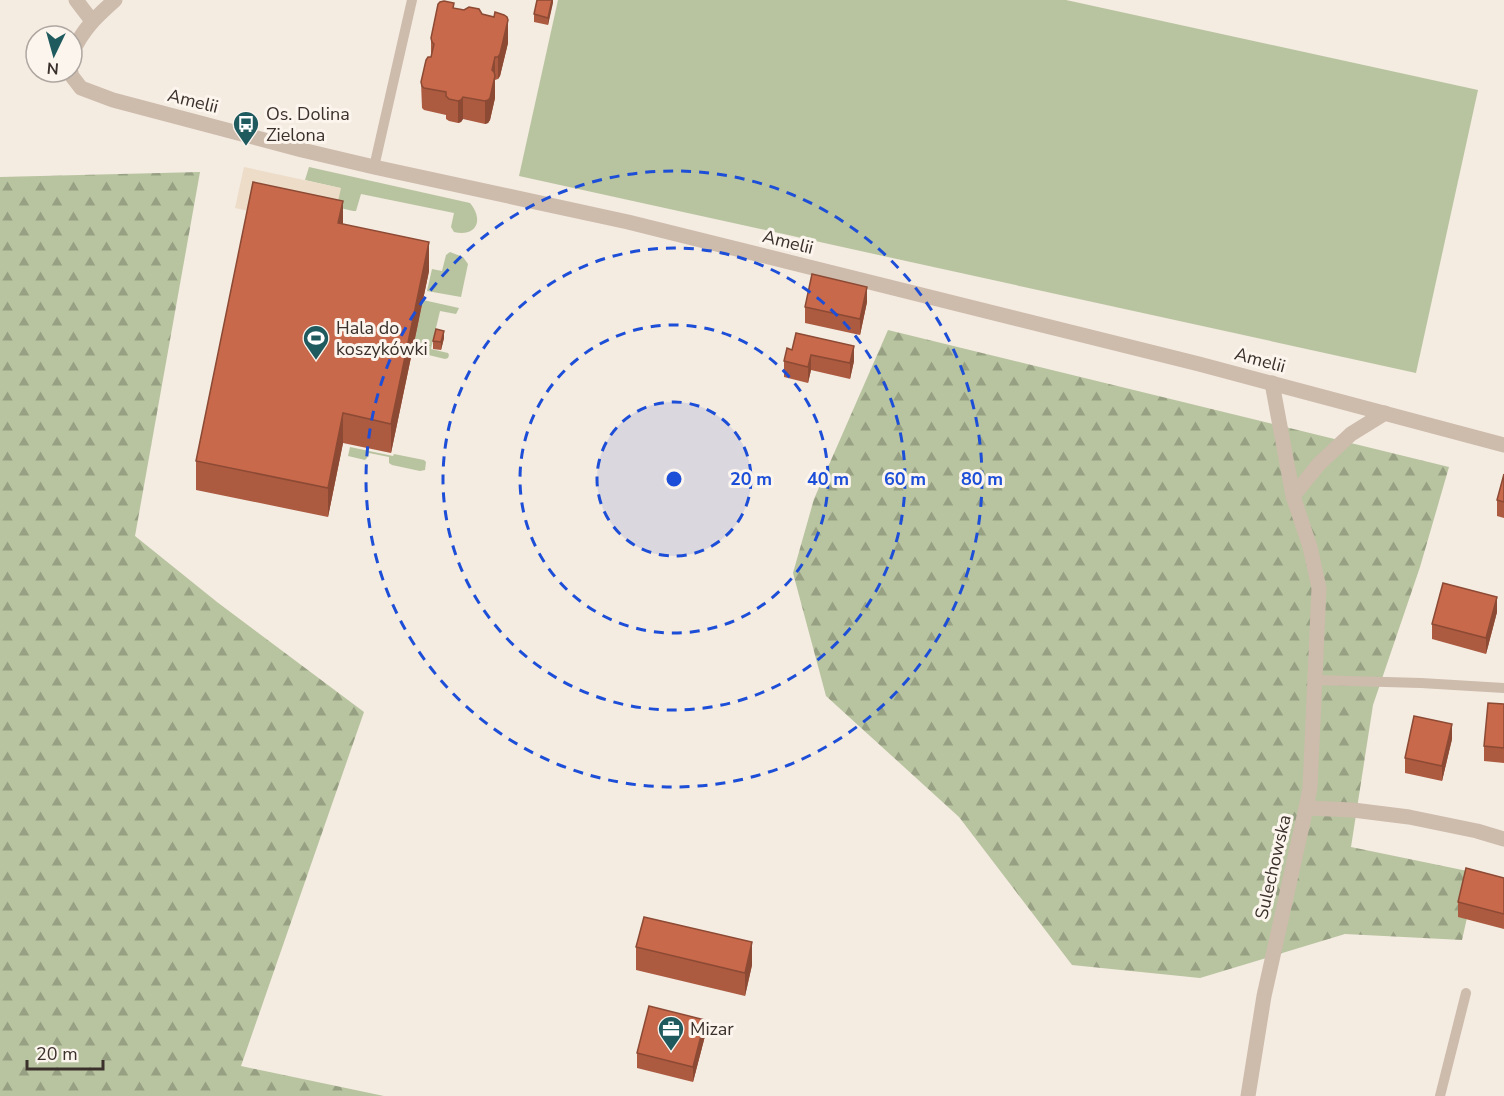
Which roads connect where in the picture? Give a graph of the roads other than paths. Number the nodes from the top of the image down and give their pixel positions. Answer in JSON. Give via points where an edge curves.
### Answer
{"nodes":[{"id":1,"x":76,"y":0,"type":"edge"},
{"id":2,"x":115,"y":0,"type":"edge"},
{"id":3,"x":412,"y":0,"type":"edge"},
{"id":4,"x":92,"y":21,"type":"junction"},
{"id":5,"x":84,"y":32,"type":"edge"},
{"id":6,"x":78,"y":84,"type":"edge"},
{"id":7,"x":374,"y":167,"type":"junction"},
{"id":8,"x":1272,"y":383,"type":"junction"},
{"id":9,"x":1385,"y":413,"type":"junction"},
{"id":10,"x":1504,"y":445,"type":"edge"},
{"id":11,"x":1293,"y":496,"type":"junction"},
{"id":12,"x":1314,"y":680,"type":"junction"},
{"id":13,"x":1504,"y":688,"type":"edge"},
{"id":14,"x":1306,"y":808,"type":"junction"},
{"id":15,"x":1504,"y":839,"type":"edge"},
{"id":16,"x":1466,"y":993,"type":"dead end"},
{"id":17,"x":1248,"y":1096,"type":"edge"},
{"id":18,"x":1440,"y":1096,"type":"edge"}],
"edges":[{"from":1,"to":4,"type":"street"},
{"from":2,"to":4,"type":"street"},
{"from":3,"to":7,"type":"lane"},
{"from":4,"to":5,"type":"street"},
{"from":6,"to":7,"type":"street","name":"Amelii","via":[[113,100]]},
{"from":7,"to":8,"type":"street","name":"Amelii","via":[[628,222]]},
{"from":8,"to":9,"type":"street","name":"Amelii"},
{"from":8,"to":11,"type":"street"},
{"from":9,"to":10,"type":"street","name":"Amelii"},
{"from":9,"to":11,"type":"street","via":[[1351,434]]},
{"from":11,"to":12,"type":"street","via":[[1310,547],[1318,588]]},
{"from":12,"to":13,"type":"lane"},
{"from":12,"to":14,"type":"street"},
{"from":14,"to":15,"type":"street","name":"Sulechowska","via":[[1409,817]]},
{"from":14,"to":17,"type":"street","name":"Sulechowska","via":[[1264,996]]},
{"from":16,"to":18,"type":"lane"}]}
